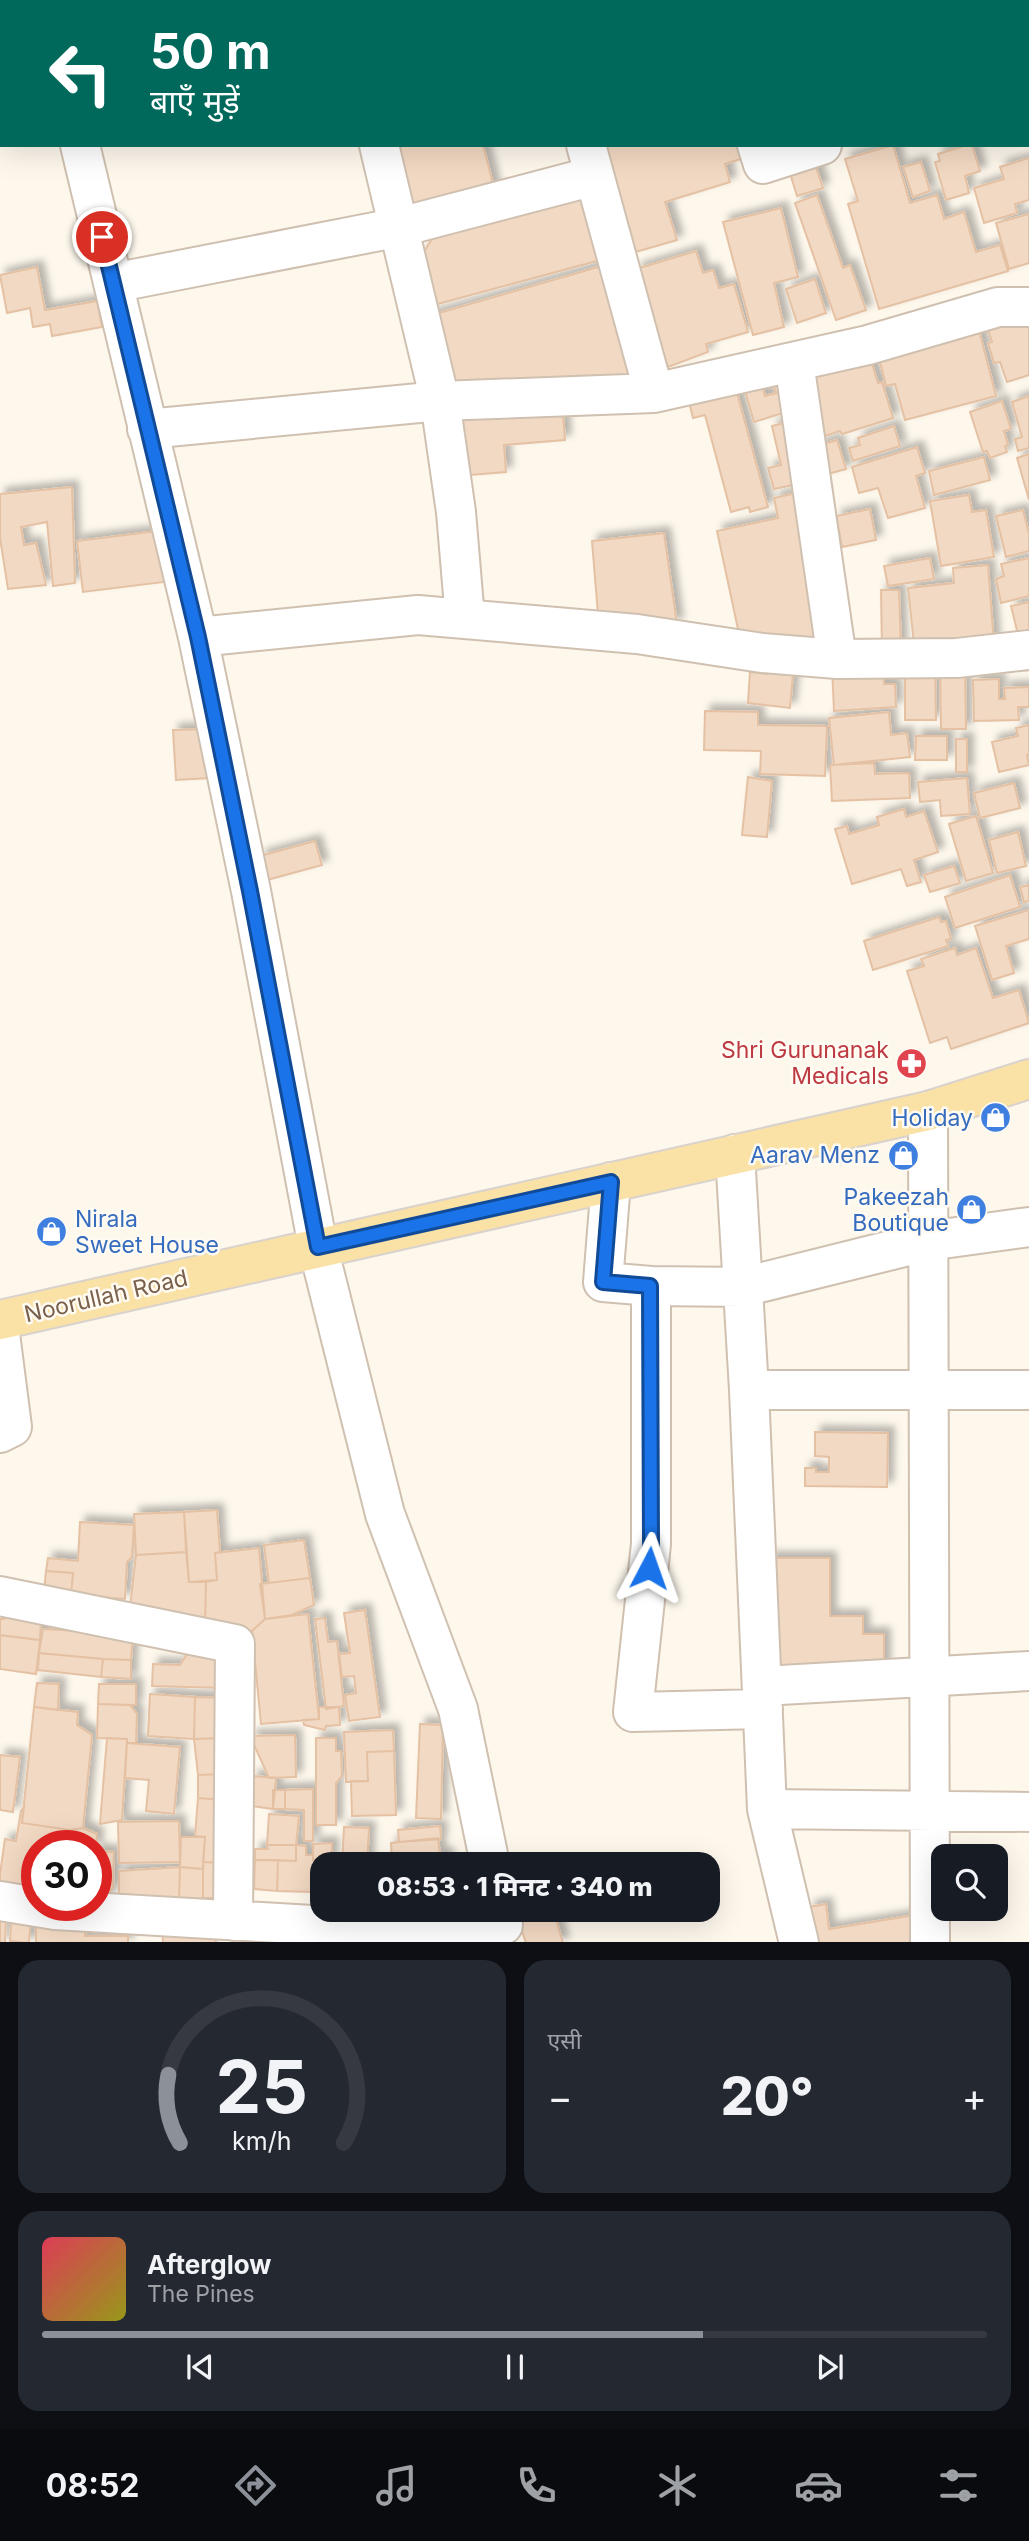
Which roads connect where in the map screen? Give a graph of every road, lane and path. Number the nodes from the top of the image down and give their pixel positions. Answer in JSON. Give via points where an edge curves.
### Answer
{"nodes":[{"id":1,"x":80,"y":147,"type":"edge"},
{"id":2,"x":380,"y":147,"type":"edge"},
{"id":3,"x":758,"y":147,"type":"edge"},
{"id":4,"x":816,"y":147,"type":"edge"},
{"id":5,"x":590,"y":161,"type":"edge"},
{"id":6,"x":400,"y":227,"type":"junction"},
{"id":7,"x":113,"y":283,"type":"junction"},
{"id":8,"x":1029,"y":307,"type":"edge"},
{"id":9,"x":794,"y":362,"type":"junction"},
{"id":10,"x":654,"y":393,"type":"junction"},
{"id":11,"x":440,"y":401,"type":"junction"},
{"id":12,"x":147,"y":429,"type":"junction"},
{"id":13,"x":465,"y":619,"type":"junction"},
{"id":14,"x":198,"y":637,"type":"junction"},
{"id":15,"x":1029,"y":650,"type":"edge"},
{"id":16,"x":837,"y":659,"type":"junction"},
{"id":17,"x":1029,"y":1079,"type":"edge"},
{"id":18,"x":928,"y":1111,"type":"junction"},
{"id":19,"x":735,"y":1154,"type":"junction"},
{"id":20,"x":611,"y":1182,"type":"junction"},
{"id":21,"x":1029,"y":1227,"type":"edge"},
{"id":22,"x":928,"y":1241,"type":"junction"},
{"id":23,"x":318,"y":1247,"type":"junction"},
{"id":24,"x":650,"y":1286,"type":"junction"},
{"id":25,"x":743,"y":1287,"type":"junction"},
{"id":26,"x":0,"y":1320,"type":"edge"},
{"id":27,"x":0,"y":1334,"type":"edge"},
{"id":28,"x":749,"y":1390,"type":"junction"},
{"id":29,"x":928,"y":1390,"type":"junction"},
{"id":30,"x":1029,"y":1390,"type":"edge"},
{"id":31,"x":0,"y":1433,"type":"edge"},
{"id":32,"x":0,"y":1597,"type":"edge"},
{"id":33,"x":1029,"y":1671,"type":"edge"},
{"id":34,"x":929,"y":1677,"type":"junction"},
{"id":35,"x":762,"y":1698,"type":"junction"},
{"id":36,"x":767,"y":1809,"type":"junction"},
{"id":37,"x":929,"y":1811,"type":"junction"},
{"id":38,"x":1029,"y":1812,"type":"edge"},
{"id":39,"x":488,"y":1852,"type":"edge"},
{"id":40,"x":0,"y":1901,"type":"edge"},
{"id":41,"x":233,"y":1921,"type":"junction"},
{"id":42,"x":503,"y":1926,"type":"edge"},
{"id":43,"x":144,"y":1929,"type":"edge"},
{"id":44,"x":364,"y":1935,"type":"edge"},
{"id":45,"x":799,"y":1942,"type":"edge"},
{"id":46,"x":930,"y":1942,"type":"edge"}],
"edges":[{"from":1,"to":7,"type":"street"},
{"from":2,"to":6,"type":"street"},
{"from":3,"to":4,"type":"street","via":[[763,164]]},
{"from":5,"to":6,"type":"street"},
{"from":5,"to":10,"type":"street"},
{"from":6,"to":7,"type":"street"},
{"from":6,"to":11,"type":"street"},
{"from":7,"to":12,"type":"street"},
{"from":8,"to":9,"type":"street","via":[[998,307]]},
{"from":9,"to":10,"type":"street"},
{"from":9,"to":16,"type":"street"},
{"from":10,"to":11,"type":"street"},
{"from":11,"to":12,"type":"street"},
{"from":11,"to":13,"type":"street"},
{"from":12,"to":14,"type":"street"},
{"from":13,"to":14,"type":"street","via":[[418,615]]},
{"from":13,"to":16,"type":"street"},
{"from":14,"to":23,"type":"street"},
{"from":15,"to":16,"type":"street","via":[[957,659]]},
{"from":17,"to":18,"type":"main road","name":"Noorullah Road"},
{"from":18,"to":19,"type":"main road","name":"Noorullah Road"},
{"from":18,"to":22,"type":"street"},
{"from":19,"to":20,"type":"main road","name":"Noorullah Road"},
{"from":19,"to":25,"type":"street"},
{"from":20,"to":23,"type":"main road","name":"Noorullah Road"},
{"from":20,"to":24,"type":"street","via":[[603,1282]]},
{"from":21,"to":22,"type":"street"},
{"from":22,"to":25,"type":"street"},
{"from":22,"to":29,"type":"street"},
{"from":23,"to":26,"type":"main road","name":"Noorullah Road"},
{"from":23,"to":39,"type":"street","via":[[385,1514],[458,1709]]},
{"from":24,"to":25,"type":"street"},
{"from":24,"to":35,"type":"street","via":[[651,1544],[634,1712]]},
{"from":25,"to":28,"type":"street"},
{"from":27,"to":31,"type":"street","via":[[12,1427]]},
{"from":28,"to":29,"type":"street"},
{"from":28,"to":35,"type":"street"},
{"from":29,"to":30,"type":"street"},
{"from":29,"to":34,"type":"street"},
{"from":32,"to":41,"type":"street","via":[[235,1644]]},
{"from":33,"to":34,"type":"street"},
{"from":34,"to":35,"type":"street"},
{"from":34,"to":37,"type":"street"},
{"from":35,"to":36,"type":"street"},
{"from":36,"to":37,"type":"street"},
{"from":36,"to":45,"type":"street"},
{"from":37,"to":38,"type":"street"},
{"from":37,"to":46,"type":"street"},
{"from":40,"to":43,"type":"street"},
{"from":41,"to":43,"type":"street"},
{"from":41,"to":44,"type":"street"},
{"from":42,"to":44,"type":"street"}]}
